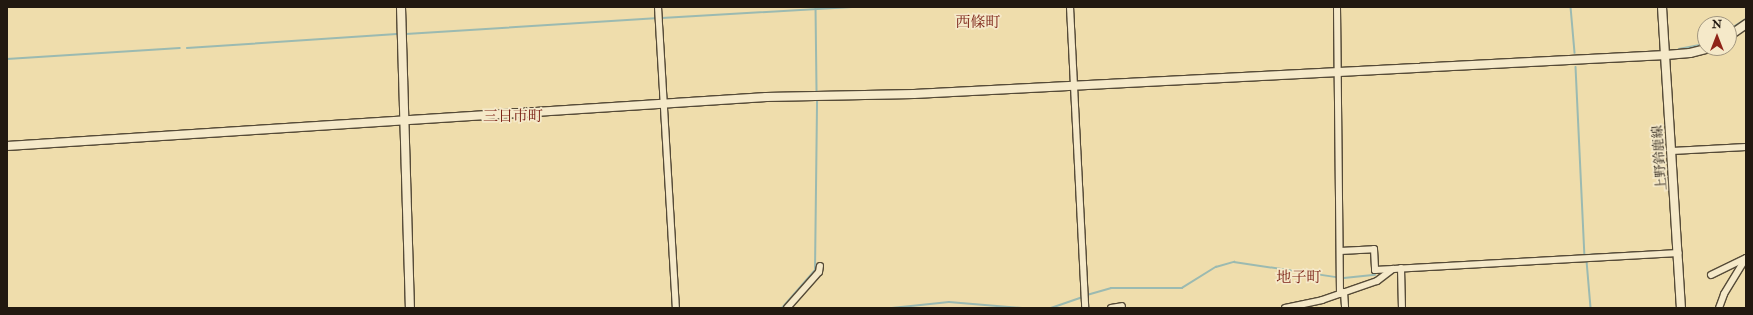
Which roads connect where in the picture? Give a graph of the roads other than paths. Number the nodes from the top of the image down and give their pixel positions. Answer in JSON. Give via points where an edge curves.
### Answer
{"nodes":[{"id":1,"x":401,"y":7,"type":"edge"},
{"id":2,"x":1070,"y":7,"type":"edge"},
{"id":3,"x":1337,"y":7,"type":"edge"},
{"id":4,"x":1662,"y":7,"type":"edge"},
{"id":5,"x":658,"y":10,"type":"edge"},
{"id":6,"x":1746,"y":24,"type":"edge"},
{"id":7,"x":1737,"y":30,"type":"edge"},
{"id":8,"x":1697,"y":51,"type":"edge"},
{"id":9,"x":1666,"y":55,"type":"junction"},
{"id":10,"x":1337,"y":71,"type":"junction"},
{"id":11,"x":1075,"y":85,"type":"junction"},
{"id":12,"x":663,"y":104,"type":"junction"},
{"id":13,"x":404,"y":120,"type":"junction"},
{"id":14,"x":7,"y":146,"type":"edge"},
{"id":15,"x":1746,"y":147,"type":"edge"},
{"id":16,"x":1672,"y":151,"type":"junction"},
{"id":17,"x":1340,"y":251,"type":"junction"},
{"id":18,"x":1679,"y":253,"type":"junction"},
{"id":19,"x":1746,"y":258,"type":"edge"},
{"id":20,"x":820,"y":266,"type":"dead end"},
{"id":21,"x":1393,"y":269,"type":"junction"},
{"id":22,"x":1401,"y":271,"type":"junction"},
{"id":23,"x":1711,"y":275,"type":"dead end"},
{"id":24,"x":1342,"y":293,"type":"junction"},
{"id":25,"x":1122,"y":306,"type":"dead end"},
{"id":26,"x":410,"y":308,"type":"edge"},
{"id":27,"x":676,"y":308,"type":"edge"},
{"id":28,"x":787,"y":308,"type":"edge"},
{"id":29,"x":1085,"y":308,"type":"edge"},
{"id":30,"x":1110,"y":308,"type":"edge"},
{"id":31,"x":1285,"y":308,"type":"edge"},
{"id":32,"x":1345,"y":308,"type":"edge"},
{"id":33,"x":1402,"y":308,"type":"edge"},
{"id":34,"x":1680,"y":308,"type":"edge"},
{"id":35,"x":1719,"y":308,"type":"edge"}],
"edges":[{"from":1,"to":13,"type":"street"},
{"from":2,"to":11,"type":"street"},
{"from":3,"to":10,"type":"street"},
{"from":4,"to":9,"type":"street","name":"上野鈴鹿線"},
{"from":5,"to":12,"type":"street"},
{"from":6,"to":7,"type":"street"},
{"from":8,"to":9,"type":"street"},
{"from":9,"to":10,"type":"street"},
{"from":9,"to":16,"type":"street","name":"上野鈴鹿線"},
{"from":10,"to":11,"type":"street"},
{"from":10,"to":17,"type":"street"},
{"from":11,"to":12,"type":"street"},
{"from":11,"to":29,"type":"street"},
{"from":12,"to":13,"type":"street"},
{"from":12,"to":27,"type":"street"},
{"from":13,"to":14,"type":"street"},
{"from":13,"to":26,"type":"street"},
{"from":15,"to":16,"type":"street"},
{"from":16,"to":18,"type":"street","name":"上野鈴鹿線"},
{"from":17,"to":21,"type":"street","via":[[1374,249],[1375,270]]},
{"from":17,"to":24,"type":"street"},
{"from":18,"to":22,"type":"street"},
{"from":18,"to":34,"type":"street","name":"上野鈴鹿線"},
{"from":19,"to":23,"type":"street"},
{"from":19,"to":35,"type":"street","via":[[1724,294]]},
{"from":20,"to":28,"type":"street","via":[[819,272]]},
{"from":21,"to":22,"type":"street"},
{"from":21,"to":24,"type":"street","via":[[1377,281]]},
{"from":22,"to":33,"type":"street"},
{"from":24,"to":31,"type":"street"},
{"from":24,"to":32,"type":"street"},
{"from":25,"to":30,"type":"street"}]}
